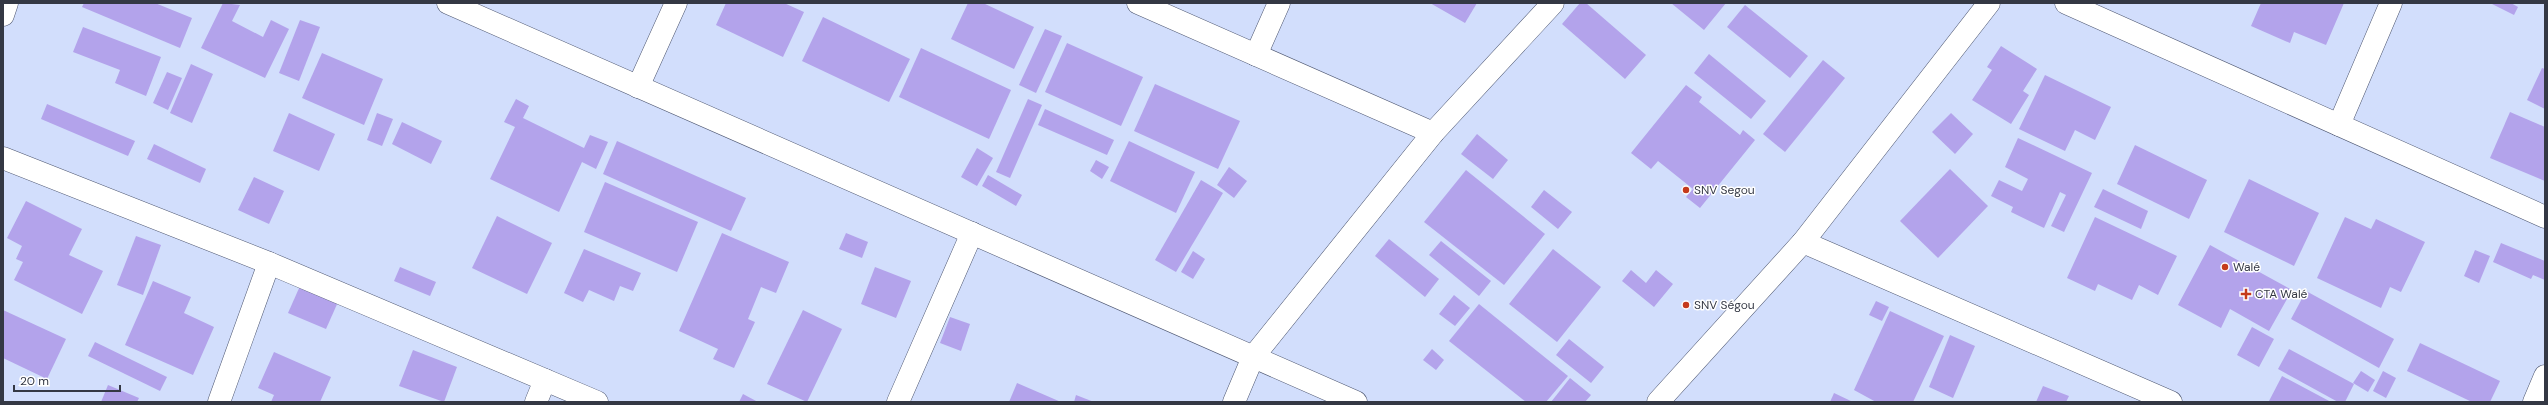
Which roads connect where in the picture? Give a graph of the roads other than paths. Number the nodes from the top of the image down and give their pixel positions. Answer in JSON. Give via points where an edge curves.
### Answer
{"nodes":[{"id":1,"x":7,"y":3,"type":"edge"},
{"id":2,"x":448,"y":3,"type":"edge"},
{"id":3,"x":676,"y":3,"type":"edge"},
{"id":4,"x":1138,"y":3,"type":"edge"},
{"id":5,"x":1279,"y":3,"type":"edge"},
{"id":6,"x":1553,"y":3,"type":"edge"},
{"id":7,"x":1989,"y":3,"type":"edge"},
{"id":8,"x":2066,"y":3,"type":"edge"},
{"id":9,"x":2391,"y":3,"type":"edge"},
{"id":10,"x":3,"y":15,"type":"edge"},
{"id":11,"x":1256,"y":55,"type":"junction"},
{"id":12,"x":638,"y":87,"type":"junction"},
{"id":13,"x":2340,"y":125,"type":"junction"},
{"id":14,"x":1433,"y":133,"type":"junction"},
{"id":15,"x":3,"y":158,"type":"edge"},
{"id":16,"x":2545,"y":217,"type":"edge"},
{"id":17,"x":972,"y":233,"type":"junction"},
{"id":18,"x":1804,"y":242,"type":"junction"},
{"id":19,"x":269,"y":263,"type":"junction"},
{"id":20,"x":1253,"y":357,"type":"junction"},
{"id":21,"x":2545,"y":376,"type":"edge"},
{"id":22,"x":545,"y":380,"type":"junction"},
{"id":23,"x":219,"y":402,"type":"edge"},
{"id":24,"x":536,"y":402,"type":"edge"},
{"id":25,"x":597,"y":402,"type":"edge"},
{"id":26,"x":898,"y":402,"type":"edge"},
{"id":27,"x":1234,"y":402,"type":"edge"},
{"id":28,"x":1356,"y":402,"type":"edge"},
{"id":29,"x":1658,"y":402,"type":"edge"},
{"id":30,"x":2171,"y":402,"type":"edge"},
{"id":31,"x":2534,"y":402,"type":"edge"}],
"edges":[{"from":1,"to":10,"type":"street"},
{"from":2,"to":12,"type":"street"},
{"from":3,"to":12,"type":"street"},
{"from":4,"to":11,"type":"street"},
{"from":5,"to":11,"type":"street"},
{"from":6,"to":14,"type":"street"},
{"from":7,"to":18,"type":"street"},
{"from":8,"to":13,"type":"street"},
{"from":9,"to":13,"type":"street"},
{"from":11,"to":14,"type":"street"},
{"from":12,"to":17,"type":"street"},
{"from":13,"to":16,"type":"street"},
{"from":14,"to":20,"type":"street"},
{"from":15,"to":19,"type":"street"},
{"from":17,"to":20,"type":"street"},
{"from":17,"to":26,"type":"street"},
{"from":18,"to":29,"type":"street"},
{"from":18,"to":30,"type":"street"},
{"from":19,"to":22,"type":"street"},
{"from":19,"to":23,"type":"street"},
{"from":20,"to":27,"type":"street"},
{"from":20,"to":28,"type":"street"},
{"from":21,"to":31,"type":"street"},
{"from":22,"to":24,"type":"street"},
{"from":22,"to":25,"type":"street"}]}
